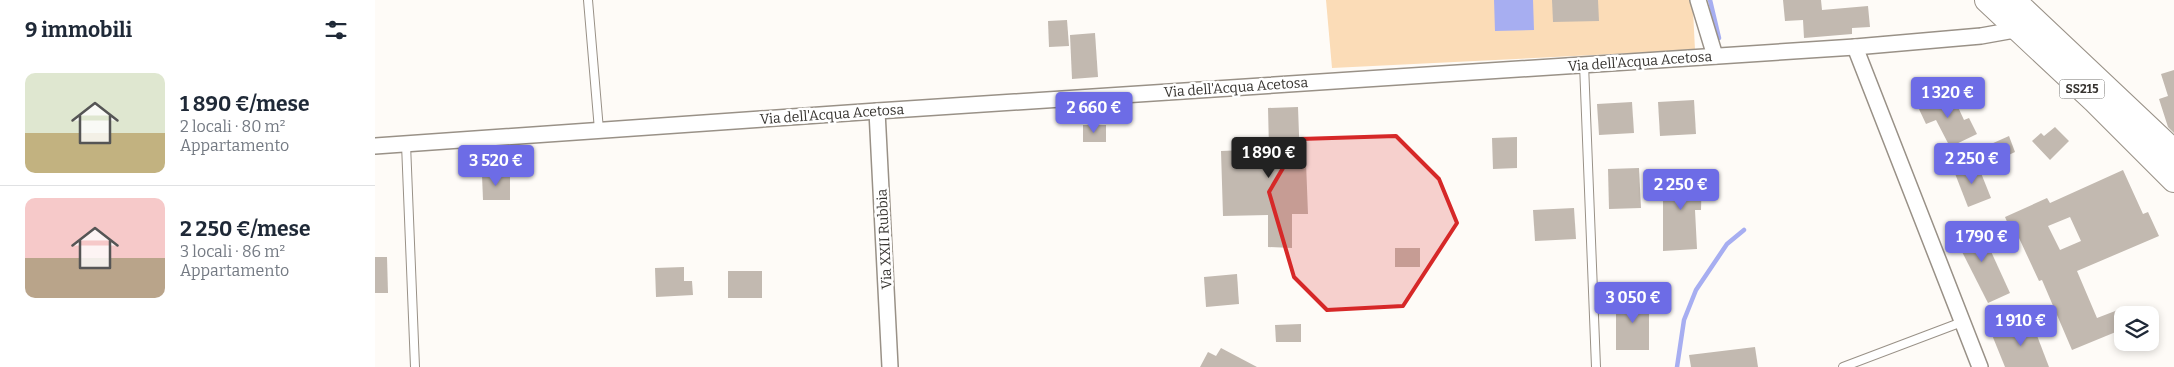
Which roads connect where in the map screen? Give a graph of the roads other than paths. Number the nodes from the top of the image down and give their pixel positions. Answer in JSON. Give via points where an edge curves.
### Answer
{"nodes":[{"id":1,"x":588,"y":0,"type":"edge"},
{"id":2,"x":1698,"y":0,"type":"edge"},
{"id":3,"x":1987,"y":0,"type":"edge"},
{"id":4,"x":2013,"y":0,"type":"edge"},
{"id":5,"x":2026,"y":23,"type":"junction"},
{"id":6,"x":1855,"y":47,"type":"junction"},
{"id":7,"x":1715,"y":56,"type":"junction"},
{"id":8,"x":1584,"y":64,"type":"junction"},
{"id":9,"x":877,"y":111,"type":"junction"},
{"id":10,"x":599,"y":130,"type":"junction"},
{"id":11,"x":406,"y":144,"type":"junction"},
{"id":12,"x":375,"y":146,"type":"edge"},
{"id":13,"x":2174,"y":152,"type":"edge"},
{"id":14,"x":2174,"y":180,"type":"edge"},
{"id":15,"x":1962,"y":322,"type":"junction"},
{"id":16,"x":415,"y":367,"type":"edge"},
{"id":17,"x":890,"y":367,"type":"edge"},
{"id":18,"x":1596,"y":367,"type":"edge"},
{"id":19,"x":1843,"y":367,"type":"edge"},
{"id":20,"x":1980,"y":367,"type":"edge"}],
"edges":[{"from":1,"to":10,"type":"lane"},
{"from":2,"to":7,"type":"street"},
{"from":3,"to":5,"type":"main road","number":"SS215"},
{"from":4,"to":5,"type":"main road","number":"SS215"},
{"from":5,"to":6,"type":"street","name":"Via dell'Acqua Acetosa","via":[[1981,36]]},
{"from":5,"to":13,"type":"main road","number":"SS215"},
{"from":5,"to":14,"type":"main road","number":"SS215","via":[[2095,101]]},
{"from":6,"to":7,"type":"street","name":"Via dell'Acqua Acetosa"},
{"from":6,"to":15,"type":"street"},
{"from":7,"to":8,"type":"street","name":"Via dell'Acqua Acetosa"},
{"from":8,"to":9,"type":"street","name":"Via dell'Acqua Acetosa"},
{"from":8,"to":18,"type":"lane"},
{"from":9,"to":10,"type":"street","name":"Via dell'Acqua Acetosa"},
{"from":9,"to":17,"type":"street","name":"Via XXII Rubbia"},
{"from":10,"to":11,"type":"street","name":"Via dell'Acqua Acetosa"},
{"from":11,"to":12,"type":"street","name":"Via dell'Acqua Acetosa"},
{"from":11,"to":16,"type":"lane"},
{"from":15,"to":19,"type":"lane"},
{"from":15,"to":20,"type":"street"}]}
